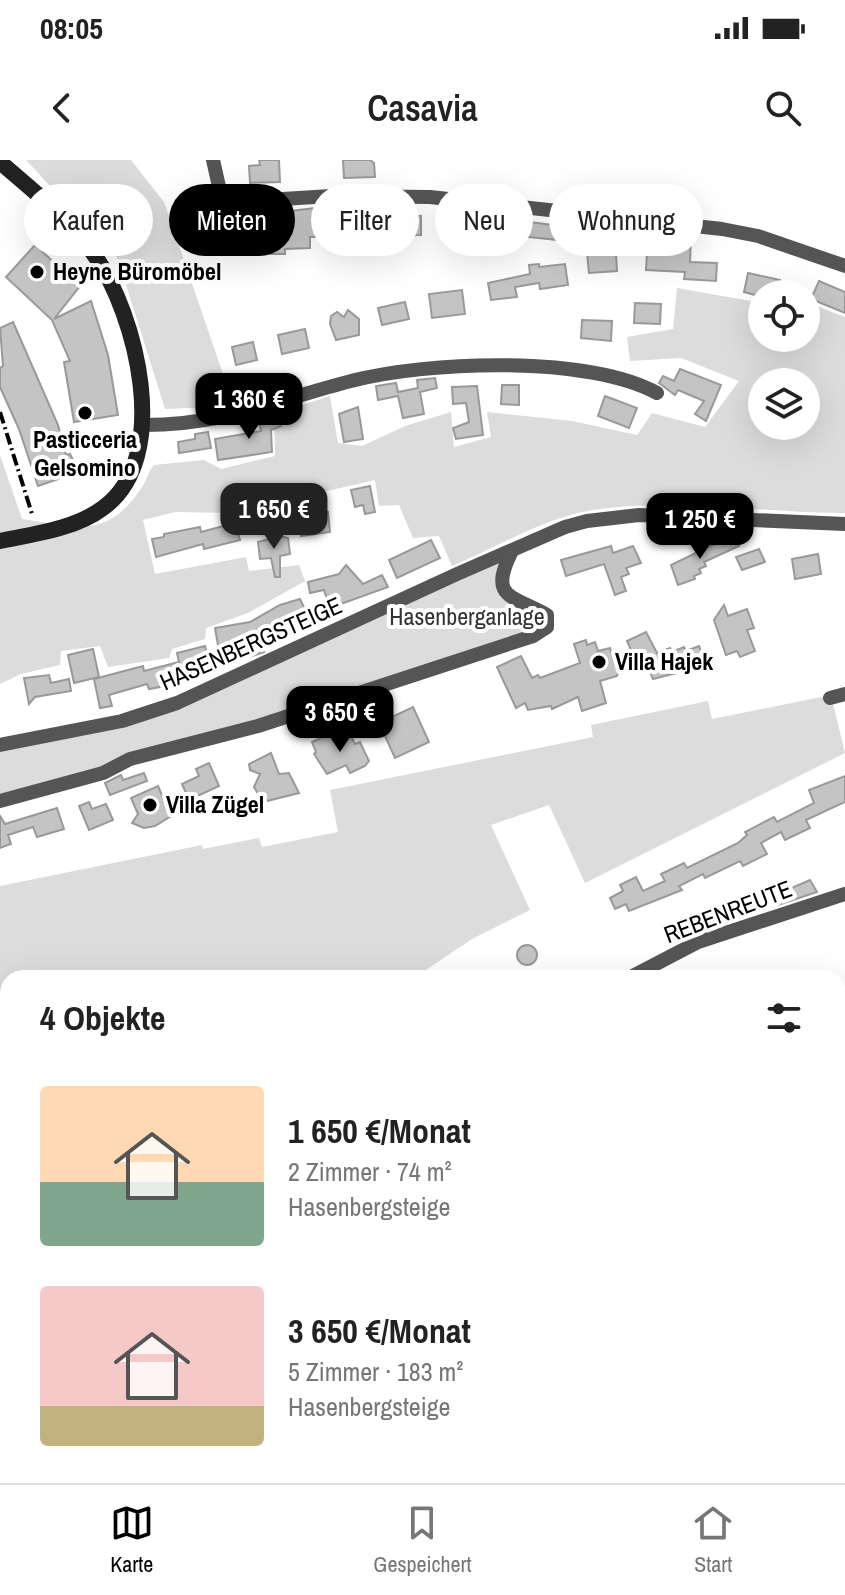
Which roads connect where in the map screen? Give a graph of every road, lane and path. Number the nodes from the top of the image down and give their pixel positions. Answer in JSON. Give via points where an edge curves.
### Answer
{"nodes":[{"id":1,"x":213,"y":160,"type":"edge"},
{"id":2,"x":0,"y":162,"type":"edge"},
{"id":3,"x":845,"y":266,"type":"edge"},
{"id":4,"x":657,"y":393,"type":"dead end"},
{"id":5,"x":144,"y":425,"type":"junction"},
{"id":6,"x":845,"y":524,"type":"edge"},
{"id":7,"x":0,"y":541,"type":"edge"},
{"id":8,"x":511,"y":553,"type":"junction"},
{"id":9,"x":845,"y":694,"type":"edge"},
{"id":10,"x":830,"y":698,"type":"dead end"},
{"id":11,"x":0,"y":745,"type":"edge"},
{"id":12,"x":0,"y":801,"type":"edge"},
{"id":13,"x":845,"y":894,"type":"edge"},
{"id":14,"x":644,"y":970,"type":"edge"}],
"edges":[{"from":1,"to":3,"type":"street","via":[[220,191],[232,202],[430,197],[734,231]]},
{"from":2,"to":5,"type":"main road","via":[[75,231],[102,266],[129,338]]},
{"from":4,"to":5,"type":"street","via":[[638,383],[583,371],[448,367],[353,380],[226,419]]},
{"from":5,"to":7,"type":"main road","via":[[131,475],[108,505],[63,527]]},
{"from":6,"to":8,"type":"street","name":"HASENBERGSTEIGE","via":[[612,517],[565,527]]},
{"from":8,"to":11,"type":"street","name":"HASENBERGSTEIGE","via":[[177,703],[122,721]]},
{"from":8,"to":12,"type":"street","via":[[500,584],[507,594],[547,615],[547,627],[533,636],[258,726],[130,759],[103,773]]},
{"from":9,"to":10,"type":"street"},
{"from":13,"to":14,"type":"street","name":"REBENREUTE","via":[[698,942]]}]}
